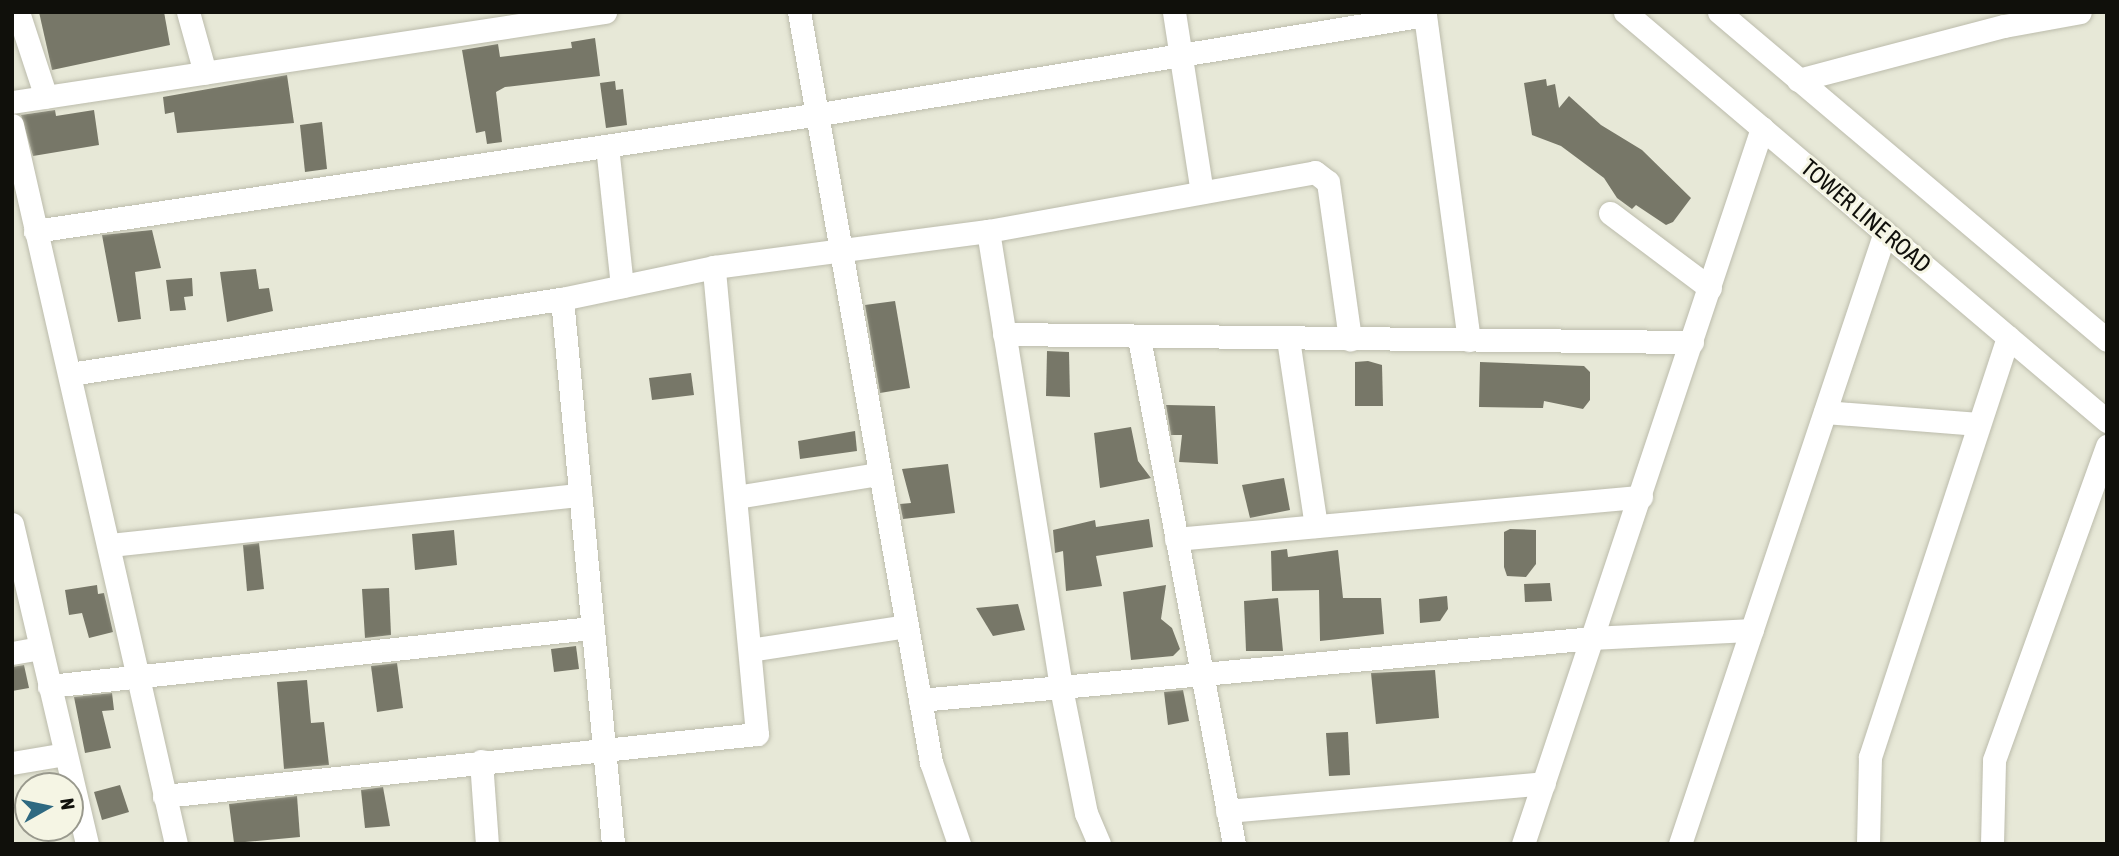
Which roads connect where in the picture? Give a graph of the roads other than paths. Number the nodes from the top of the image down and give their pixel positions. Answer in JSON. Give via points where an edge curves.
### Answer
{"nodes":[{"id":1,"x":18,"y":12,"type":"edge"},
{"id":2,"x":188,"y":12,"type":"edge"},
{"id":3,"x":605,"y":12,"type":"edge"},
{"id":4,"x":799,"y":12,"type":"edge"},
{"id":5,"x":1174,"y":12,"type":"edge"},
{"id":6,"x":1625,"y":12,"type":"edge"},
{"id":7,"x":1718,"y":12,"type":"edge"},
{"id":8,"x":2080,"y":12,"type":"edge"},
{"id":9,"x":1181,"y":52,"type":"junction"},
{"id":10,"x":205,"y":73,"type":"junction"},
{"id":11,"x":1798,"y":80,"type":"junction"},
{"id":12,"x":46,"y":97,"type":"junction"},
{"id":13,"x":12,"y":102,"type":"edge"},
{"id":14,"x":820,"y":114,"type":"junction"},
{"id":15,"x":12,"y":125,"type":"edge"},
{"id":16,"x":1762,"y":128,"type":"junction"},
{"id":17,"x":607,"y":146,"type":"junction"},
{"id":18,"x":1202,"y":192,"type":"junction"},
{"id":19,"x":1610,"y":213,"type":"dead end"},
{"id":20,"x":35,"y":231,"type":"junction"},
{"id":21,"x":988,"y":231,"type":"junction"},
{"id":22,"x":1885,"y":232,"type":"junction"},
{"id":23,"x":844,"y":250,"type":"junction"},
{"id":24,"x":714,"y":267,"type":"junction"},
{"id":25,"x":622,"y":286,"type":"junction"},
{"id":26,"x":1710,"y":288,"type":"junction"},
{"id":27,"x":562,"y":299,"type":"junction"},
{"id":28,"x":1004,"y":334,"type":"junction"},
{"id":29,"x":2008,"y":337,"type":"junction"},
{"id":30,"x":1139,"y":338,"type":"junction"},
{"id":31,"x":1288,"y":339,"type":"junction"},
{"id":32,"x":1350,"y":339,"type":"junction"},
{"id":33,"x":1469,"y":340,"type":"junction"},
{"id":34,"x":2107,"y":340,"type":"edge"},
{"id":35,"x":1692,"y":342,"type":"junction"},
{"id":36,"x":70,"y":374,"type":"junction"},
{"id":37,"x":1825,"y":412,"type":"junction"},
{"id":38,"x":2107,"y":421,"type":"edge"},
{"id":39,"x":1979,"y":424,"type":"junction"},
{"id":40,"x":2107,"y":446,"type":"edge"},
{"id":41,"x":878,"y":474,"type":"junction"},
{"id":42,"x":580,"y":495,"type":"junction"},
{"id":43,"x":736,"y":497,"type":"junction"},
{"id":44,"x":1641,"y":497,"type":"junction"},
{"id":45,"x":1316,"y":526,"type":"junction"},
{"id":46,"x":14,"y":536,"type":"edge"},
{"id":47,"x":1176,"y":539,"type":"junction"},
{"id":48,"x":110,"y":545,"type":"junction"},
{"id":49,"x":906,"y":625,"type":"junction"},
{"id":50,"x":591,"y":628,"type":"junction"},
{"id":51,"x":1752,"y":630,"type":"junction"},
{"id":52,"x":1593,"y":638,"type":"junction"},
{"id":53,"x":40,"y":648,"type":"junction"},
{"id":54,"x":750,"y":650,"type":"junction"},
{"id":55,"x":12,"y":653,"type":"edge"},
{"id":56,"x":1201,"y":672,"type":"junction"},
{"id":57,"x":139,"y":676,"type":"junction"},
{"id":58,"x":1060,"y":683,"type":"junction"},
{"id":59,"x":49,"y":686,"type":"junction"},
{"id":60,"x":920,"y":700,"type":"junction"},
{"id":61,"x":601,"y":748,"type":"junction"},
{"id":62,"x":65,"y":754,"type":"junction"},
{"id":63,"x":481,"y":761,"type":"junction"},
{"id":64,"x":12,"y":763,"type":"edge"},
{"id":65,"x":1544,"y":783,"type":"junction"},
{"id":66,"x":164,"y":796,"type":"junction"},
{"id":67,"x":1227,"y":811,"type":"junction"},
{"id":68,"x":87,"y":844,"type":"edge"},
{"id":69,"x":176,"y":844,"type":"edge"},
{"id":70,"x":487,"y":844,"type":"edge"},
{"id":71,"x":613,"y":844,"type":"edge"},
{"id":72,"x":959,"y":844,"type":"edge"},
{"id":73,"x":1099,"y":844,"type":"edge"},
{"id":74,"x":1234,"y":844,"type":"edge"},
{"id":75,"x":1523,"y":844,"type":"edge"},
{"id":76,"x":1680,"y":844,"type":"edge"},
{"id":77,"x":1868,"y":844,"type":"edge"},
{"id":78,"x":1992,"y":844,"type":"edge"}],
"edges":[{"from":1,"to":12,"type":"street"},
{"from":2,"to":10,"type":"street"},
{"from":3,"to":10,"type":"street"},
{"from":4,"to":14,"type":"street"},
{"from":5,"to":9,"type":"street"},
{"from":6,"to":16,"type":"street","name":"TOWER LINE ROAD"},
{"from":7,"to":11,"type":"street"},
{"from":8,"to":11,"type":"street","via":[[2004,26]]},
{"from":9,"to":14,"type":"street"},
{"from":9,"to":18,"type":"street"},
{"from":9,"to":33,"type":"street","via":[[1425,15]]},
{"from":10,"to":12,"type":"street"},
{"from":11,"to":34,"type":"street"},
{"from":12,"to":13,"type":"street"},
{"from":14,"to":17,"type":"street"},
{"from":14,"to":23,"type":"street"},
{"from":15,"to":20,"type":"street"},
{"from":16,"to":22,"type":"street","name":"TOWER LINE ROAD"},
{"from":16,"to":26,"type":"street"},
{"from":17,"to":20,"type":"street"},
{"from":17,"to":25,"type":"street"},
{"from":18,"to":21,"type":"street"},
{"from":18,"to":32,"type":"street","via":[[1322,174]]},
{"from":19,"to":26,"type":"street"},
{"from":20,"to":36,"type":"street"},
{"from":21,"to":23,"type":"street"},
{"from":21,"to":28,"type":"street"},
{"from":22,"to":29,"type":"street","name":"TOWER LINE ROAD"},
{"from":22,"to":37,"type":"street"},
{"from":23,"to":24,"type":"street"},
{"from":23,"to":41,"type":"street"},
{"from":24,"to":25,"type":"street"},
{"from":24,"to":43,"type":"street"},
{"from":25,"to":27,"type":"street"},
{"from":26,"to":35,"type":"street"},
{"from":27,"to":36,"type":"street"},
{"from":27,"to":42,"type":"street"},
{"from":28,"to":30,"type":"street"},
{"from":28,"to":58,"type":"street"},
{"from":29,"to":38,"type":"street","name":"TOWER LINE ROAD"},
{"from":29,"to":39,"type":"street"},
{"from":30,"to":31,"type":"street"},
{"from":30,"to":47,"type":"street"},
{"from":31,"to":32,"type":"street"},
{"from":31,"to":45,"type":"street"},
{"from":32,"to":33,"type":"street"},
{"from":33,"to":35,"type":"street"},
{"from":35,"to":44,"type":"street"},
{"from":36,"to":48,"type":"street"},
{"from":37,"to":39,"type":"street"},
{"from":37,"to":51,"type":"street"},
{"from":39,"to":77,"type":"street","via":[[1870,757]]},
{"from":40,"to":78,"type":"street","via":[[1994,760]]},
{"from":41,"to":43,"type":"street"},
{"from":41,"to":49,"type":"street"},
{"from":42,"to":48,"type":"street"},
{"from":42,"to":50,"type":"street"},
{"from":43,"to":54,"type":"street"},
{"from":44,"to":45,"type":"street"},
{"from":44,"to":52,"type":"street"},
{"from":45,"to":47,"type":"street"},
{"from":46,"to":53,"type":"street"},
{"from":47,"to":56,"type":"street"},
{"from":48,"to":57,"type":"street"},
{"from":49,"to":54,"type":"street"},
{"from":49,"to":60,"type":"street"},
{"from":50,"to":57,"type":"street"},
{"from":50,"to":61,"type":"street"},
{"from":51,"to":52,"type":"street"},
{"from":51,"to":76,"type":"street"},
{"from":52,"to":56,"type":"street"},
{"from":52,"to":65,"type":"street"},
{"from":53,"to":55,"type":"street"},
{"from":53,"to":59,"type":"street"},
{"from":54,"to":61,"type":"street","via":[[757,734]]},
{"from":56,"to":58,"type":"street"},
{"from":56,"to":67,"type":"street"},
{"from":57,"to":59,"type":"street"},
{"from":57,"to":66,"type":"street"},
{"from":58,"to":60,"type":"street"},
{"from":58,"to":73,"type":"street","via":[[1086,813]]},
{"from":59,"to":62,"type":"street"},
{"from":60,"to":72,"type":"street","via":[[931,762]]},
{"from":61,"to":63,"type":"street"},
{"from":61,"to":71,"type":"street"},
{"from":62,"to":64,"type":"street"},
{"from":62,"to":68,"type":"street"},
{"from":63,"to":66,"type":"street"},
{"from":63,"to":70,"type":"street"},
{"from":65,"to":67,"type":"street"},
{"from":65,"to":75,"type":"street"},
{"from":66,"to":69,"type":"street"},
{"from":67,"to":74,"type":"street"}]}
